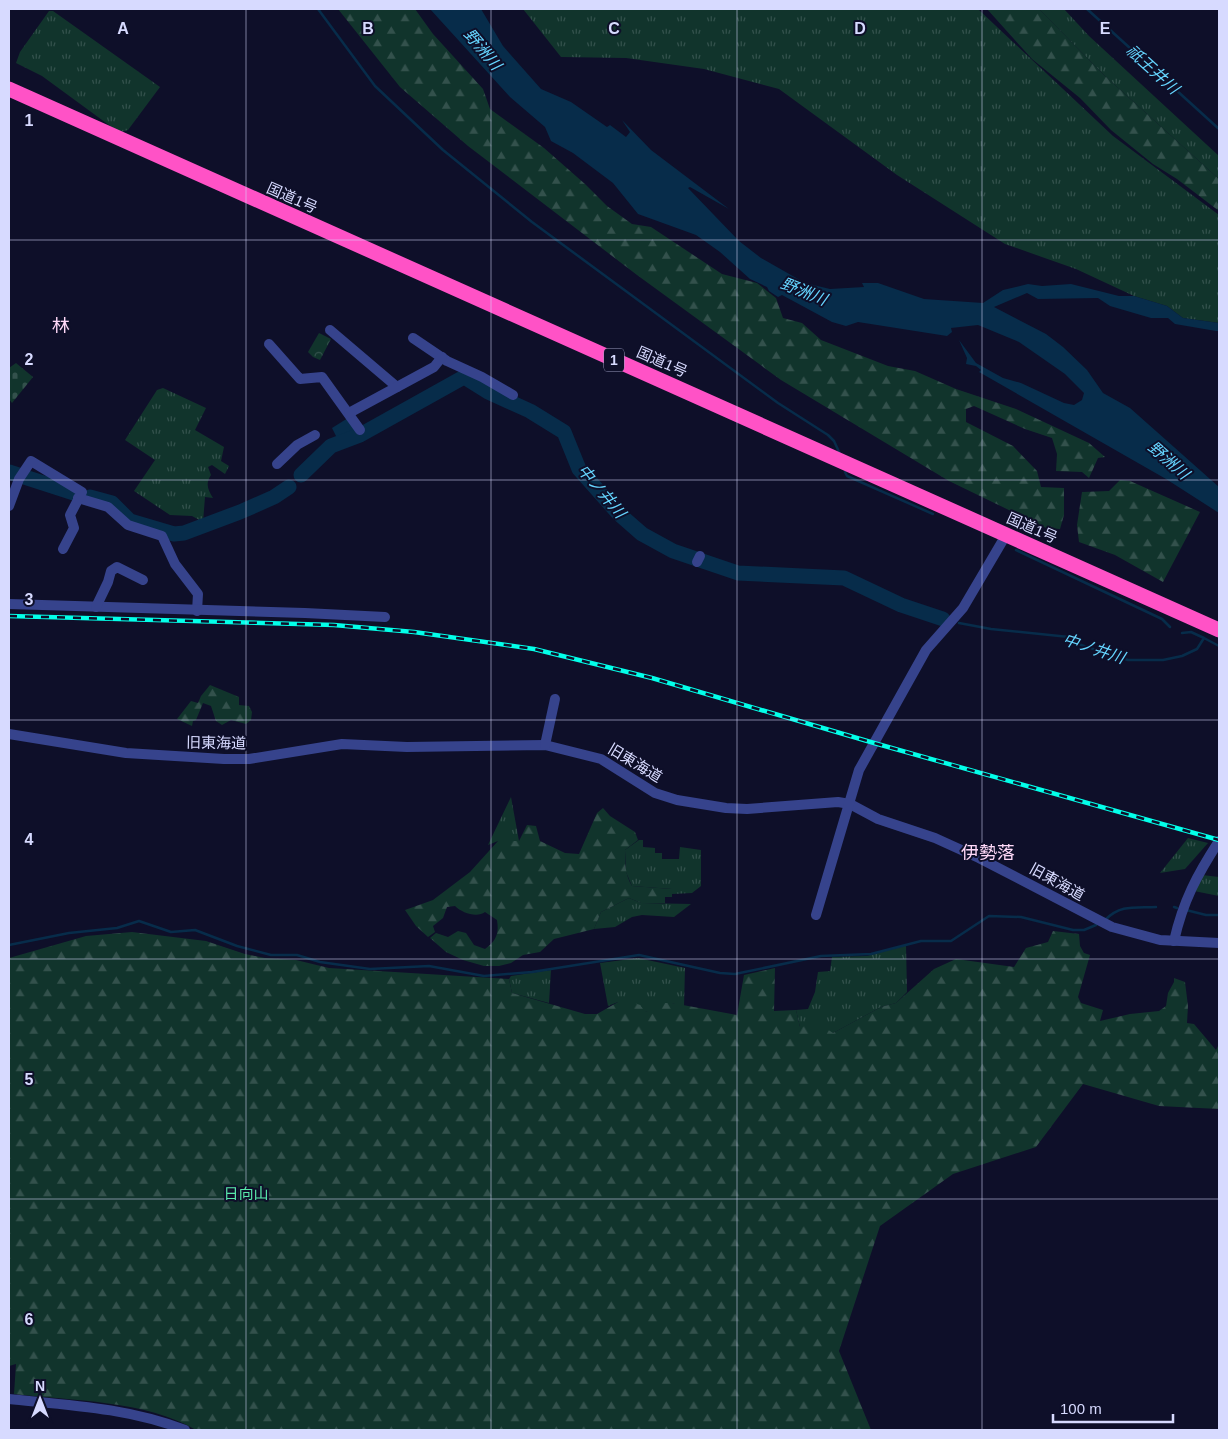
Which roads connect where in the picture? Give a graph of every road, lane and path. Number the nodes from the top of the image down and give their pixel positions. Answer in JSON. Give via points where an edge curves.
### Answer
{"nodes":[{"id":1,"x":9,"y":89,"type":"edge"},
{"id":2,"x":330,"y":330,"type":"dead end"},
{"id":3,"x":413,"y":338,"type":"dead end"},
{"id":4,"x":270,"y":344,"type":"dead end"},
{"id":5,"x":442,"y":357,"type":"junction"},
{"id":6,"x":397,"y":387,"type":"junction"},
{"id":7,"x":513,"y":395,"type":"dead end"},
{"id":8,"x":349,"y":413,"type":"junction"},
{"id":9,"x":360,"y":430,"type":"dead end"},
{"id":10,"x":315,"y":435,"type":"dead end"},
{"id":11,"x":277,"y":464,"type":"dead end"},
{"id":12,"x":78,"y":498,"type":"junction"},
{"id":13,"x":9,"y":506,"type":"edge"},
{"id":14,"x":1006,"y":535,"type":"junction"},
{"id":15,"x":63,"y":549,"type":"dead end"},
{"id":16,"x":143,"y":580,"type":"dead end"},
{"id":17,"x":9,"y":604,"type":"edge"},
{"id":18,"x":96,"y":607,"type":"junction"},
{"id":19,"x":197,"y":611,"type":"junction"},
{"id":20,"x":385,"y":617,"type":"dead end"},
{"id":21,"x":1219,"y":630,"type":"edge"},
{"id":22,"x":555,"y":699,"type":"dead end"},
{"id":23,"x":9,"y":734,"type":"edge"},
{"id":24,"x":545,"y":745,"type":"junction"},
{"id":25,"x":850,"y":804,"type":"junction"},
{"id":26,"x":1219,"y":842,"type":"edge"},
{"id":27,"x":816,"y":916,"type":"dead end"},
{"id":28,"x":1174,"y":941,"type":"junction"},
{"id":29,"x":1219,"y":943,"type":"edge"},
{"id":30,"x":9,"y":1399,"type":"edge"},
{"id":31,"x":185,"y":1430,"type":"edge"}],
"edges":[{"from":1,"to":14,"type":"highway","name":"国道1号","number":"1"},
{"from":2,"to":6,"type":"street"},
{"from":3,"to":5,"type":"street"},
{"from":4,"to":8,"type":"street","via":[[300,379],[322,377]]},
{"from":5,"to":6,"type":"street","via":[[434,367]]},
{"from":5,"to":7,"type":"street"},
{"from":6,"to":8,"type":"street"},
{"from":8,"to":9,"type":"street"},
{"from":10,"to":11,"type":"street","via":[[297,445]]},
{"from":12,"to":13,"type":"street","via":[[82,492],[31,461]]},
{"from":12,"to":15,"type":"street","via":[[70,515],[74,528]]},
{"from":12,"to":19,"type":"street","via":[[108,507],[128,524],[162,536],[175,564],[198,594]]},
{"from":14,"to":21,"type":"highway","name":"国道1号","number":"1"},
{"from":14,"to":25,"type":"street","via":[[963,608],[936,636],[916,667],[859,770]]},
{"from":16,"to":18,"type":"street","via":[[117,567],[111,571]]},
{"from":17,"to":18,"type":"street"},
{"from":18,"to":19,"type":"street"},
{"from":19,"to":20,"type":"street"},
{"from":22,"to":24,"type":"street"},
{"from":23,"to":24,"type":"street","name":"旧東海道","via":[[126,753],[224,759],[258,758],[342,744],[407,747]]},
{"from":24,"to":25,"type":"street","name":"旧東海道","via":[[601,759],[655,793],[677,800],[726,808],[764,809],[838,802]]},
{"from":25,"to":27,"type":"street"},
{"from":25,"to":28,"type":"street","name":"旧東海道","via":[[878,819],[935,838],[979,858],[1098,921],[1129,933]]},
{"from":26,"to":28,"type":"street","via":[[1189,891]]},
{"from":28,"to":29,"type":"street","name":"旧東海道"},
{"from":30,"to":31,"type":"street","via":[[114,1410]]}]}
